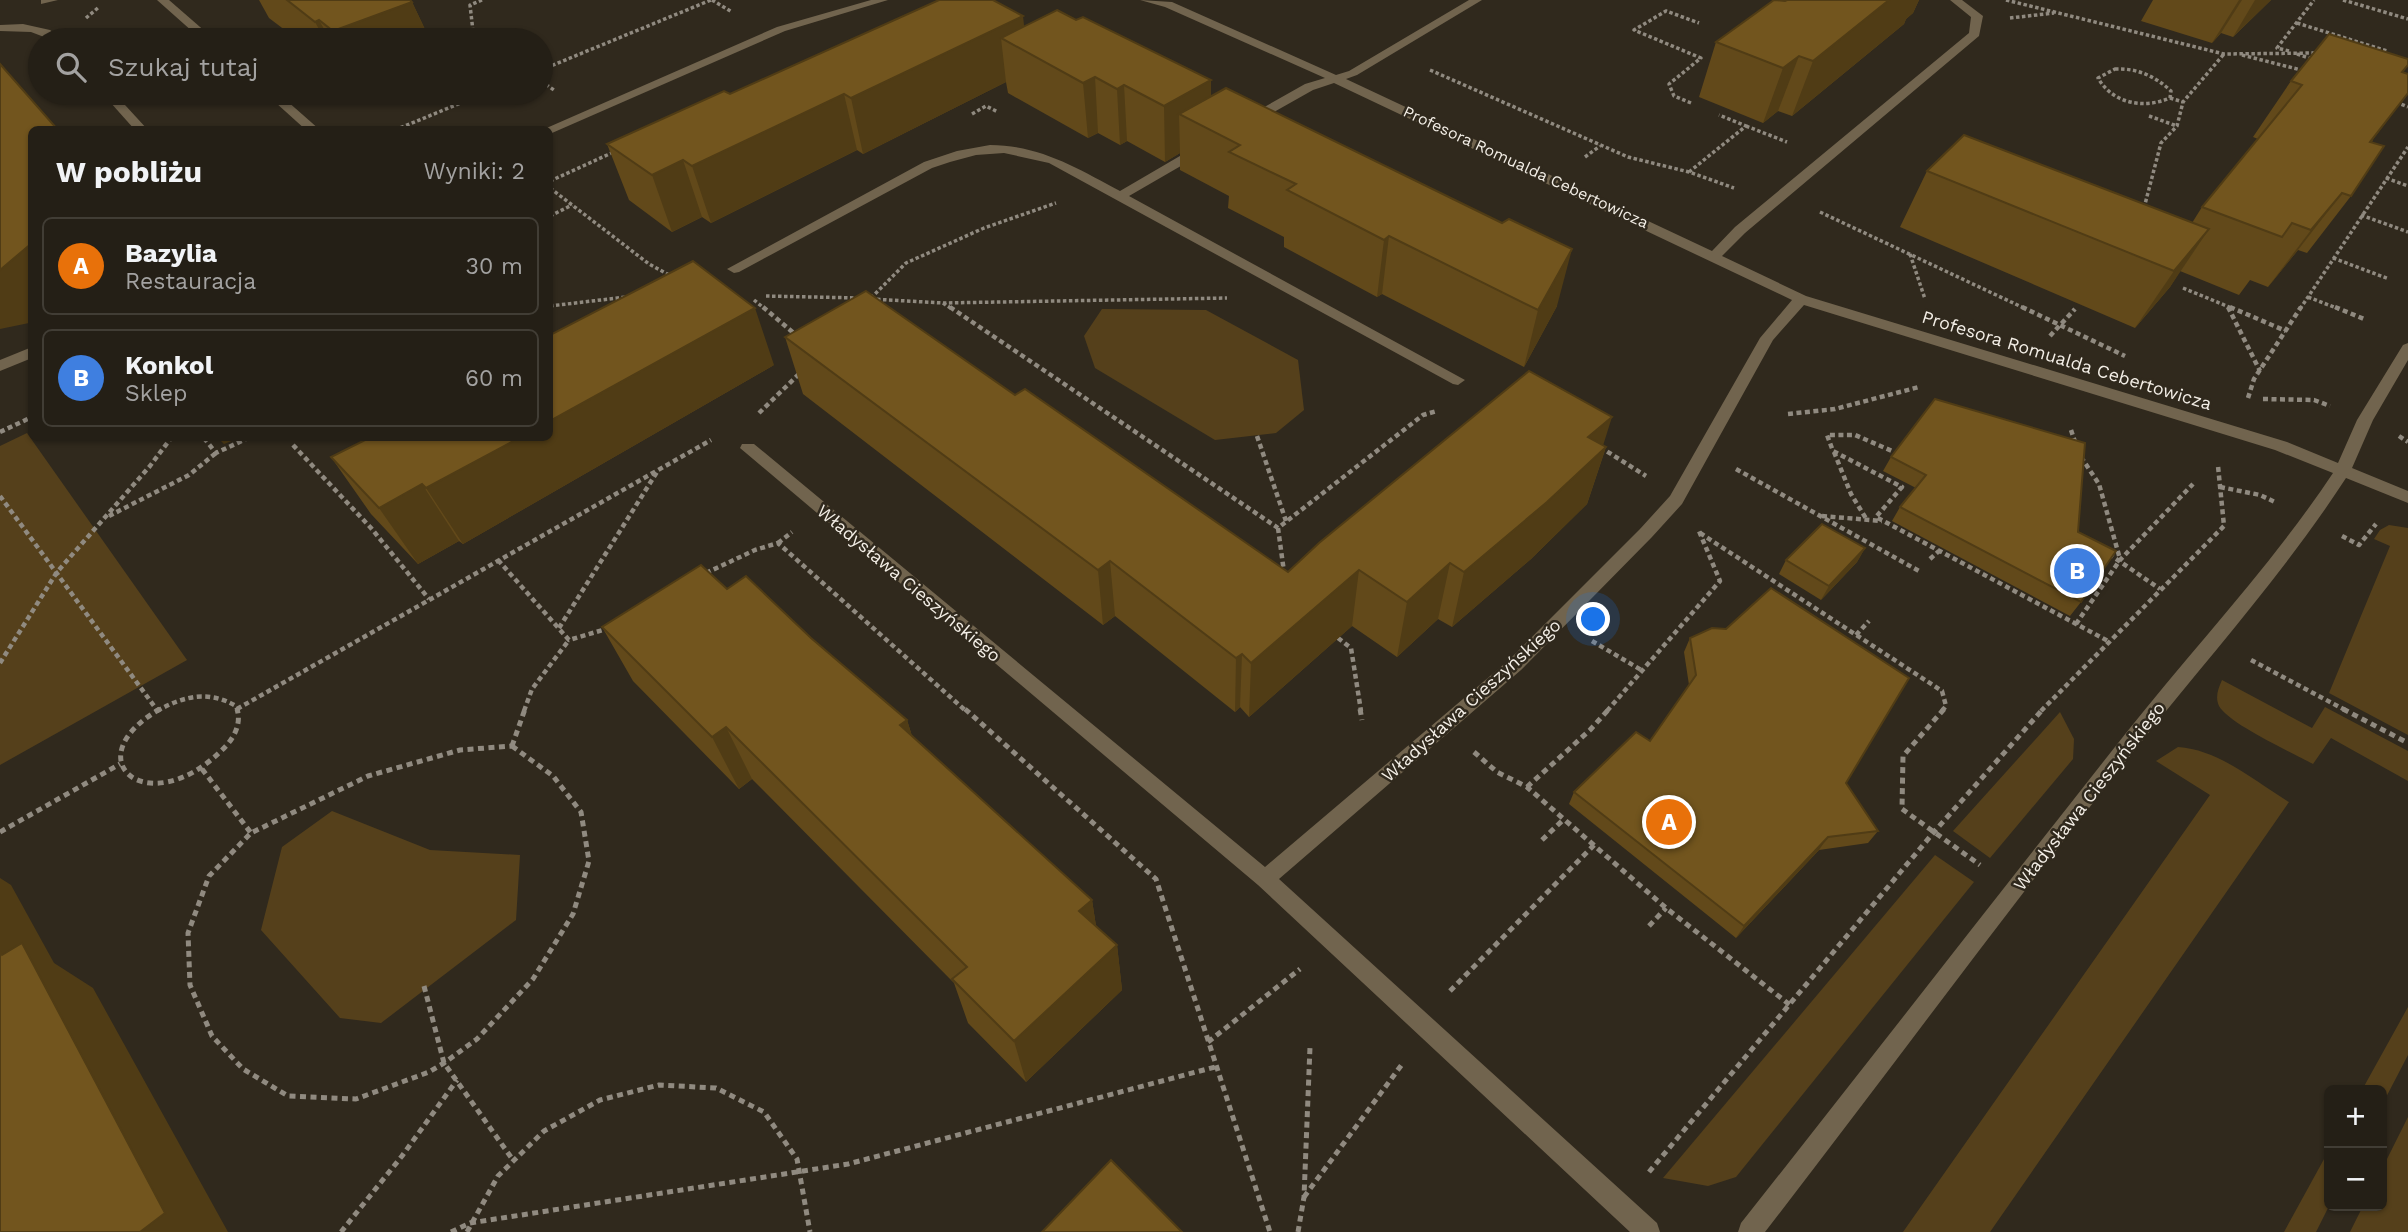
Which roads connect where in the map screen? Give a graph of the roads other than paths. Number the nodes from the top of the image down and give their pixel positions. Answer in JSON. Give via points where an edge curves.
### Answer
{"nodes":[{"id":1,"x":162,"y":0,"type":"edge"},
{"id":2,"x":883,"y":0,"type":"edge"},
{"id":3,"x":1145,"y":0,"type":"edge"},
{"id":4,"x":1477,"y":0,"type":"edge"},
{"id":5,"x":1955,"y":0,"type":"edge"},
{"id":6,"x":1170,"y":2,"type":"edge"},
{"id":7,"x":0,"y":28,"type":"edge"},
{"id":8,"x":28,"y":28,"type":"edge"},
{"id":9,"x":195,"y":28,"type":"edge"},
{"id":10,"x":1336,"y":79,"type":"junction"},
{"id":11,"x":119,"y":105,"type":"edge"},
{"id":12,"x":285,"y":105,"type":"edge"},
{"id":13,"x":138,"y":126,"type":"edge"},
{"id":14,"x":309,"y":126,"type":"edge"},
{"id":15,"x":553,"y":128,"type":"edge"},
{"id":16,"x":1233,"y":131,"type":"edge"},
{"id":17,"x":1210,"y":144,"type":"edge"},
{"id":18,"x":1120,"y":196,"type":"junction"},
{"id":19,"x":1715,"y":256,"type":"junction"},
{"id":20,"x":734,"y":269,"type":"dead end"},
{"id":21,"x":1801,"y":299,"type":"junction"},
{"id":22,"x":2408,"y":348,"type":"edge"},
{"id":23,"x":28,"y":354,"type":"edge"},
{"id":24,"x":0,"y":366,"type":"edge"},
{"id":25,"x":1458,"y":380,"type":"dead end"},
{"id":26,"x":747,"y":448,"type":"dead end"},
{"id":27,"x":2343,"y":470,"type":"junction"},
{"id":28,"x":2408,"y":497,"type":"edge"},
{"id":29,"x":1265,"y":879,"type":"junction"},
{"id":30,"x":1648,"y":1232,"type":"edge"},
{"id":31,"x":1750,"y":1232,"type":"edge"}],
"edges":[{"from":1,"to":9,"type":"street"},
{"from":2,"to":15,"type":"street","via":[[781,29]]},
{"from":3,"to":6,"type":"street","name":"Profesora Romualda Cebertowicza"},
{"from":4,"to":10,"type":"street"},
{"from":5,"to":19,"type":"street","via":[[1977,16],[1975,34],[1740,230]]},
{"from":6,"to":10,"type":"street","name":"Profesora Romualda Cebertowicza"},
{"from":7,"to":8,"type":"street"},
{"from":10,"to":16,"type":"street","via":[[1309,86]]},
{"from":10,"to":19,"type":"street","name":"Profesora Romualda Cebertowicza"},
{"from":11,"to":13,"type":"street"},
{"from":12,"to":14,"type":"street"},
{"from":17,"to":18,"type":"street"},
{"from":18,"to":20,"type":"street","via":[[1054,160],[995,147],[928,165]]},
{"from":18,"to":25,"type":"street"},
{"from":19,"to":21,"type":"street","name":"Profesora Romualda Cebertowicza"},
{"from":21,"to":27,"type":"street","name":"Profesora Romualda Cebertowicza","via":[[2281,446]]},
{"from":21,"to":29,"type":"street","name":"Władysława Cieszyńskiego","via":[[1767,338],[1676,500],[1516,665]]},
{"from":22,"to":27,"type":"street","name":"Władysława Cieszyńskiego","via":[[2365,421]]},
{"from":23,"to":24,"type":"street"},
{"from":26,"to":29,"type":"street","name":"Władysława Cieszyńskiego"},
{"from":27,"to":28,"type":"street","name":"Profesora Romualda Cebertowicza"},
{"from":27,"to":31,"type":"street","name":"Władysława Cieszyńskiego","via":[[2215,641],[2135,736]]},
{"from":29,"to":30,"type":"street","name":"Władysława Cieszyńskiego"}]}
